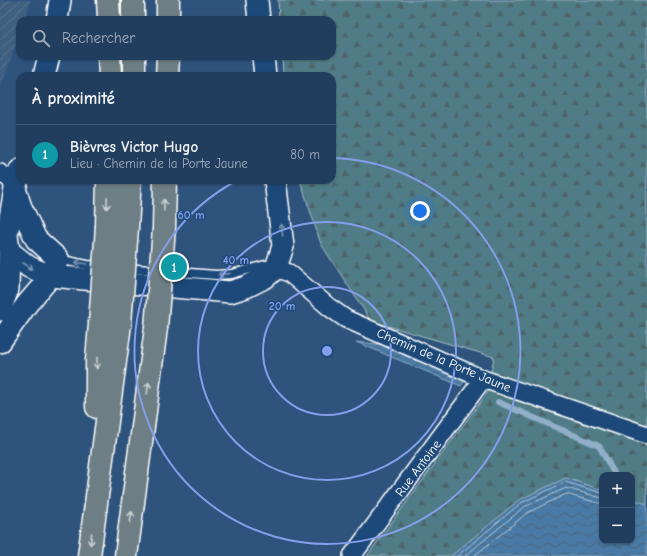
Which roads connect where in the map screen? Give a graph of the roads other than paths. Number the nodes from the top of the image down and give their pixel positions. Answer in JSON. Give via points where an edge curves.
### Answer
{"nodes":[{"id":1,"x":60,"y":0,"type":"edge"},
{"id":2,"x":108,"y":0,"type":"edge"},
{"id":3,"x":133,"y":0,"type":"edge"},
{"id":4,"x":168,"y":0,"type":"edge"},
{"id":5,"x":258,"y":0,"type":"edge"},
{"id":6,"x":58,"y":16,"type":"edge"},
{"id":7,"x":109,"y":16,"type":"edge"},
{"id":8,"x":133,"y":16,"type":"edge"},
{"id":9,"x":168,"y":16,"type":"edge"},
{"id":10,"x":259,"y":16,"type":"edge"},
{"id":11,"x":48,"y":60,"type":"edge"},
{"id":12,"x":109,"y":60,"type":"edge"},
{"id":13,"x":134,"y":60,"type":"edge"},
{"id":14,"x":168,"y":60,"type":"edge"},
{"id":15,"x":263,"y":60,"type":"edge"},
{"id":16,"x":45,"y":72,"type":"edge"},
{"id":17,"x":110,"y":72,"type":"edge"},
{"id":18,"x":134,"y":72,"type":"edge"},
{"id":19,"x":167,"y":72,"type":"edge"},
{"id":20,"x":265,"y":72,"type":"edge"},
{"id":21,"x":0,"y":173,"type":"edge"},
{"id":22,"x":16,"y":184,"type":"edge"},
{"id":23,"x":109,"y":184,"type":"edge"},
{"id":24,"x":129,"y":184,"type":"edge"},
{"id":25,"x":165,"y":184,"type":"edge"},
{"id":26,"x":275,"y":184,"type":"edge"},
{"id":27,"x":15,"y":189,"type":"junction"},
{"id":28,"x":117,"y":227,"type":"junction"},
{"id":29,"x":36,"y":239,"type":"junction"},
{"id":30,"x":8,"y":251,"type":"junction"},
{"id":31,"x":54,"y":268,"type":"junction"},
{"id":32,"x":276,"y":268,"type":"junction"},
{"id":33,"x":230,"y":292,"type":"junction"},
{"id":34,"x":251,"y":294,"type":"dead end"},
{"id":35,"x":0,"y":310,"type":"edge"},
{"id":36,"x":0,"y":342,"type":"edge"},
{"id":37,"x":484,"y":379,"type":"junction"},
{"id":38,"x":647,"y":434,"type":"edge"},
{"id":39,"x":89,"y":556,"type":"edge"},
{"id":40,"x":126,"y":556,"type":"edge"},
{"id":41,"x":352,"y":556,"type":"edge"}],
"edges":[{"from":1,"to":6,"type":"street"},
{"from":2,"to":7,"type":"highway"},
{"from":3,"to":8,"type":"highway"},
{"from":4,"to":9,"type":"highway"},
{"from":5,"to":10,"type":"street"},
{"from":11,"to":16,"type":"street"},
{"from":12,"to":17,"type":"highway"},
{"from":13,"to":18,"type":"highway"},
{"from":14,"to":19,"type":"highway"},
{"from":15,"to":20,"type":"street"},
{"from":21,"to":27,"type":"street","via":[[10,179]]},
{"from":22,"to":27,"type":"street"},
{"from":23,"to":28,"type":"highway","one_way":true},
{"from":24,"to":28,"type":"highway"},
{"from":40,"to":25,"type":"highway","one_way":true,"bridge":true,"via":[[156,328]]},
{"from":32,"to":26,"type":"street","one_way":true,"via":[[283,246]]},
{"from":27,"to":29,"type":"street"},
{"from":27,"to":30,"type":"street","via":[[7,235]]},
{"from":28,"to":39,"type":"highway","one_way":true,"bridge":true,"via":[[97,494]]},
{"from":29,"to":30,"type":"street"},
{"from":29,"to":31,"type":"street"},
{"from":30,"to":31,"type":"street","one_way":true,"via":[[29,267]]},
{"from":30,"to":35,"type":"street","via":[[8,289]]},
{"from":32,"to":31,"type":"lane","one_way":true,"via":[[265,265],[232,274],[216,275],[87,265]]},
{"from":31,"to":33,"type":"street"},
{"from":31,"to":36,"type":"street"},
{"from":32,"to":33,"type":"street","via":[[246,288]]},
{"from":32,"to":37,"type":"street","name":"Chemin de la Porte Jaune","via":[[289,273],[346,319]]},
{"from":33,"to":34,"type":"street"},
{"from":37,"to":38,"type":"street","name":"Chemin de la Porte Jaune"},
{"from":37,"to":41,"type":"street","name":"Rue Antoine"}]}
